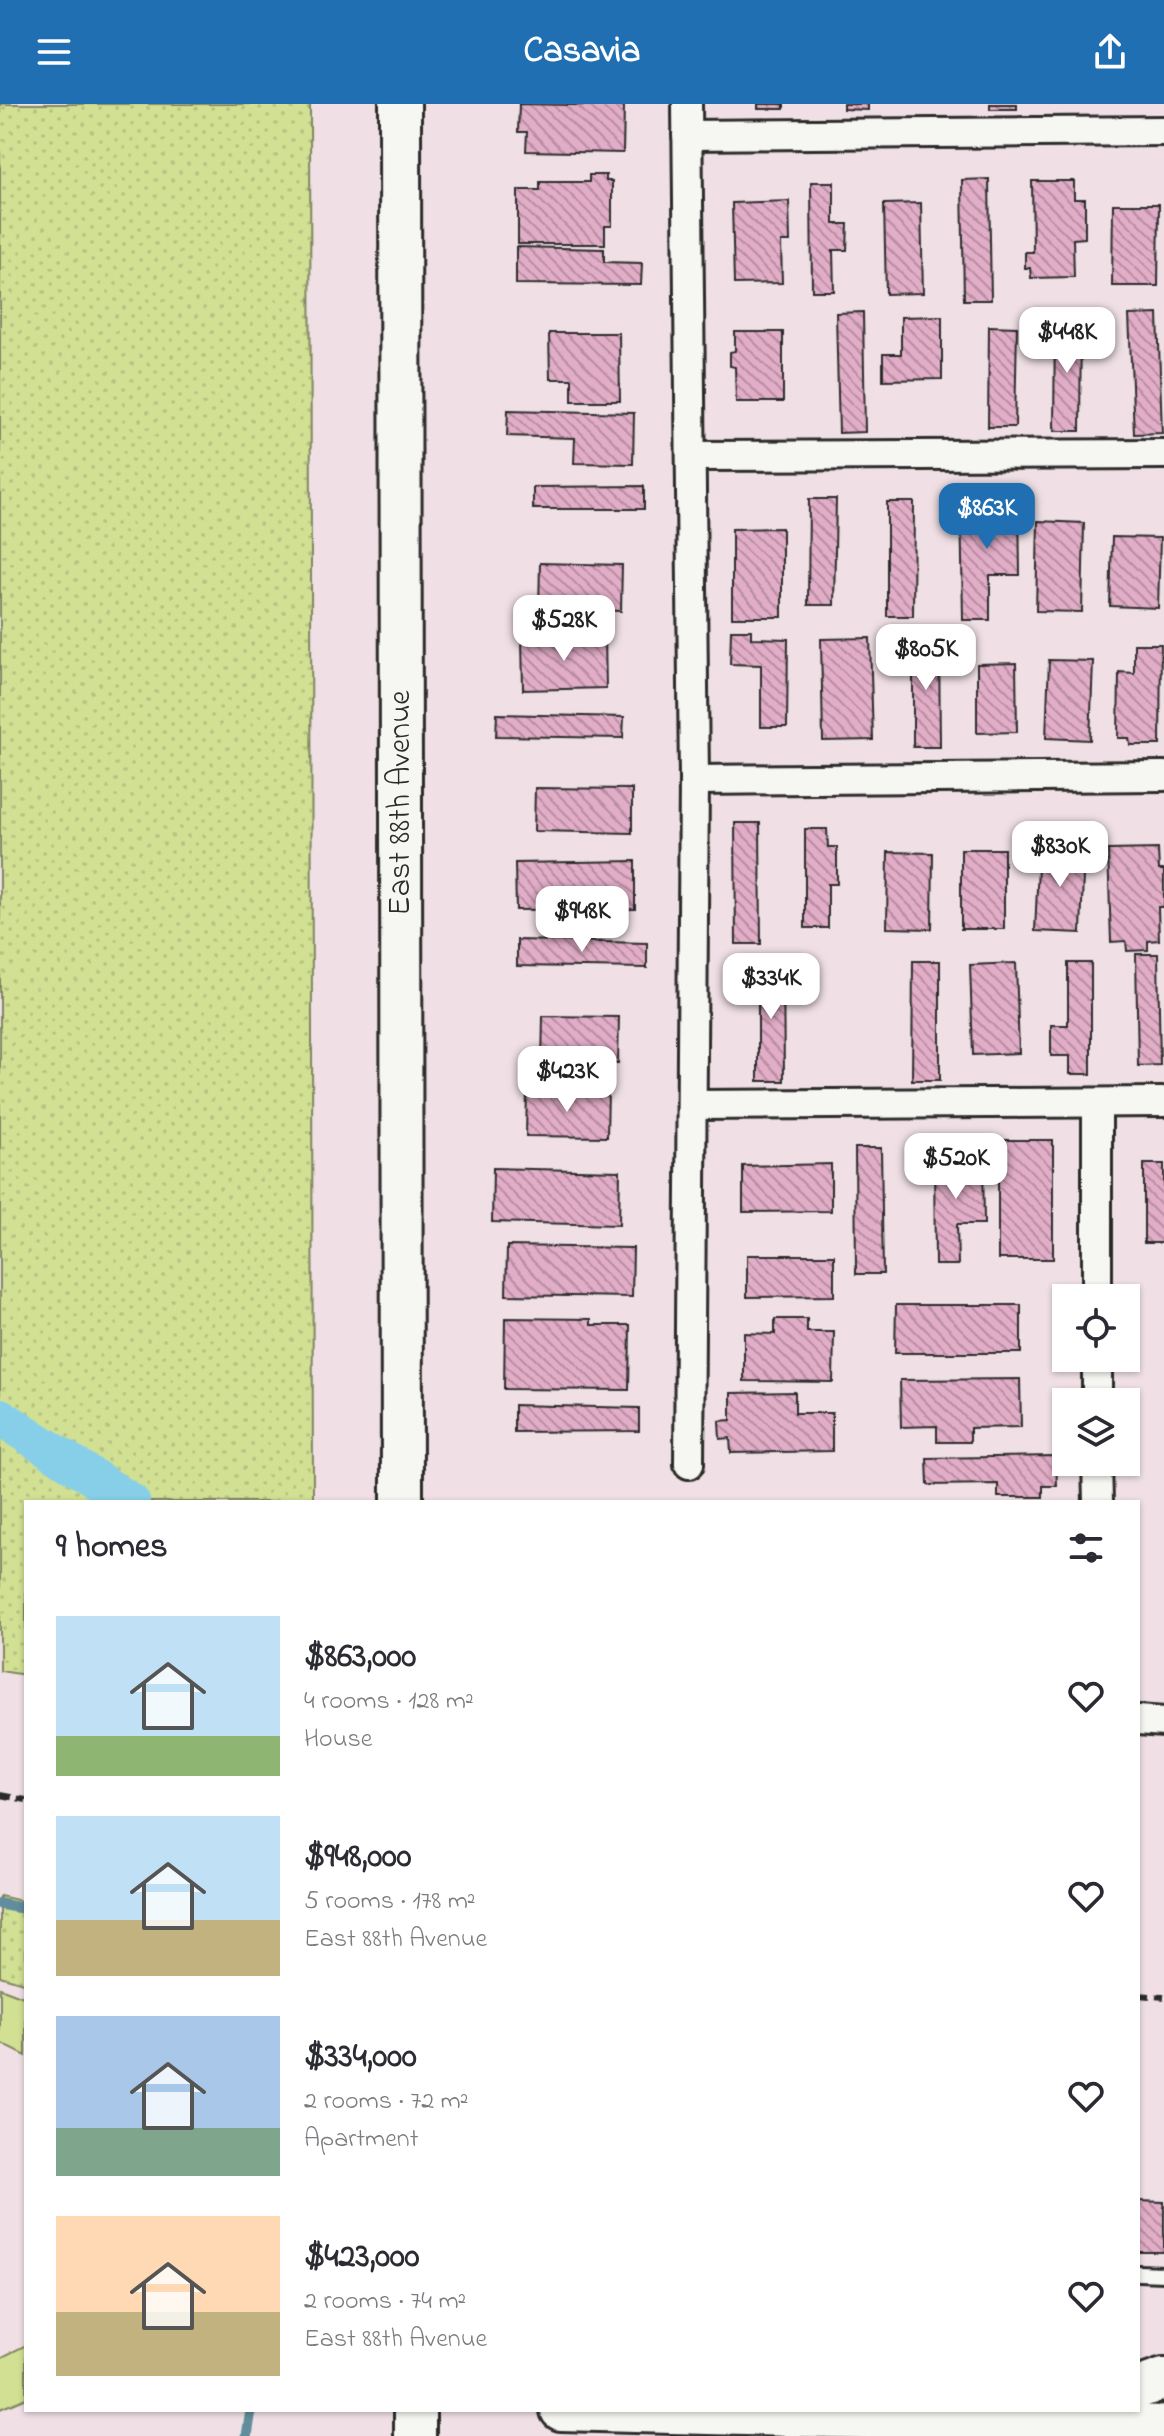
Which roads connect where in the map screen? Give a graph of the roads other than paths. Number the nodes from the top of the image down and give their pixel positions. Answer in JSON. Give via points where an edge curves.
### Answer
{"nodes":[{"id":1,"x":400,"y":104,"type":"edge"},
{"id":2,"x":687,"y":104,"type":"edge"},
{"id":3,"x":1164,"y":131,"type":"edge"},
{"id":4,"x":687,"y":135,"type":"junction"},
{"id":5,"x":1164,"y":454,"type":"edge"},
{"id":6,"x":691,"y":456,"type":"junction"},
{"id":7,"x":1164,"y":776,"type":"edge"},
{"id":8,"x":694,"y":780,"type":"junction"},
{"id":9,"x":1164,"y":1102,"type":"edge"},
{"id":10,"x":693,"y":1105,"type":"junction"},
{"id":11,"x":1097,"y":1105,"type":"junction"},
{"id":12,"x":1097,"y":1284,"type":"edge"},
{"id":13,"x":689,"y":1464,"type":"dead end"},
{"id":14,"x":1097,"y":1476,"type":"edge"},
{"id":15,"x":402,"y":1500,"type":"edge"},
{"id":16,"x":1098,"y":1500,"type":"edge"},
{"id":17,"x":1140,"y":1720,"type":"edge"},
{"id":18,"x":1164,"y":1722,"type":"edge"},
{"id":19,"x":1140,"y":2273,"type":"edge"},
{"id":20,"x":1164,"y":2274,"type":"edge"},
{"id":21,"x":1140,"y":2367,"type":"edge"},
{"id":22,"x":1164,"y":2368,"type":"edge"},
{"id":23,"x":1164,"y":2379,"type":"edge"},
{"id":24,"x":1140,"y":2387,"type":"edge"},
{"id":25,"x":415,"y":2412,"type":"edge"},
{"id":26,"x":634,"y":2412,"type":"edge"},
{"id":27,"x":1035,"y":2423,"type":"edge"},
{"id":28,"x":1164,"y":2426,"type":"edge"},
{"id":29,"x":415,"y":2436,"type":"edge"}],
"edges":[{"from":1,"to":15,"type":"main road","name":"East 88th Avenue"},
{"from":2,"to":4,"type":"street"},
{"from":3,"to":4,"type":"street"},
{"from":4,"to":6,"type":"street"},
{"from":5,"to":6,"type":"street"},
{"from":6,"to":8,"type":"street"},
{"from":7,"to":8,"type":"street"},
{"from":8,"to":10,"type":"street"},
{"from":9,"to":11,"type":"street"},
{"from":10,"to":11,"type":"street"},
{"from":10,"to":13,"type":"street"},
{"from":11,"to":12,"type":"street"},
{"from":14,"to":16,"type":"street"},
{"from":17,"to":18,"type":"street"},
{"from":19,"to":20,"type":"lane"},
{"from":21,"to":22,"type":"main road"},
{"from":23,"to":24,"type":"main road"},
{"from":25,"to":29,"type":"main road"},
{"from":26,"to":27,"type":"main road"},
{"from":27,"to":28,"type":"main road"}]}
